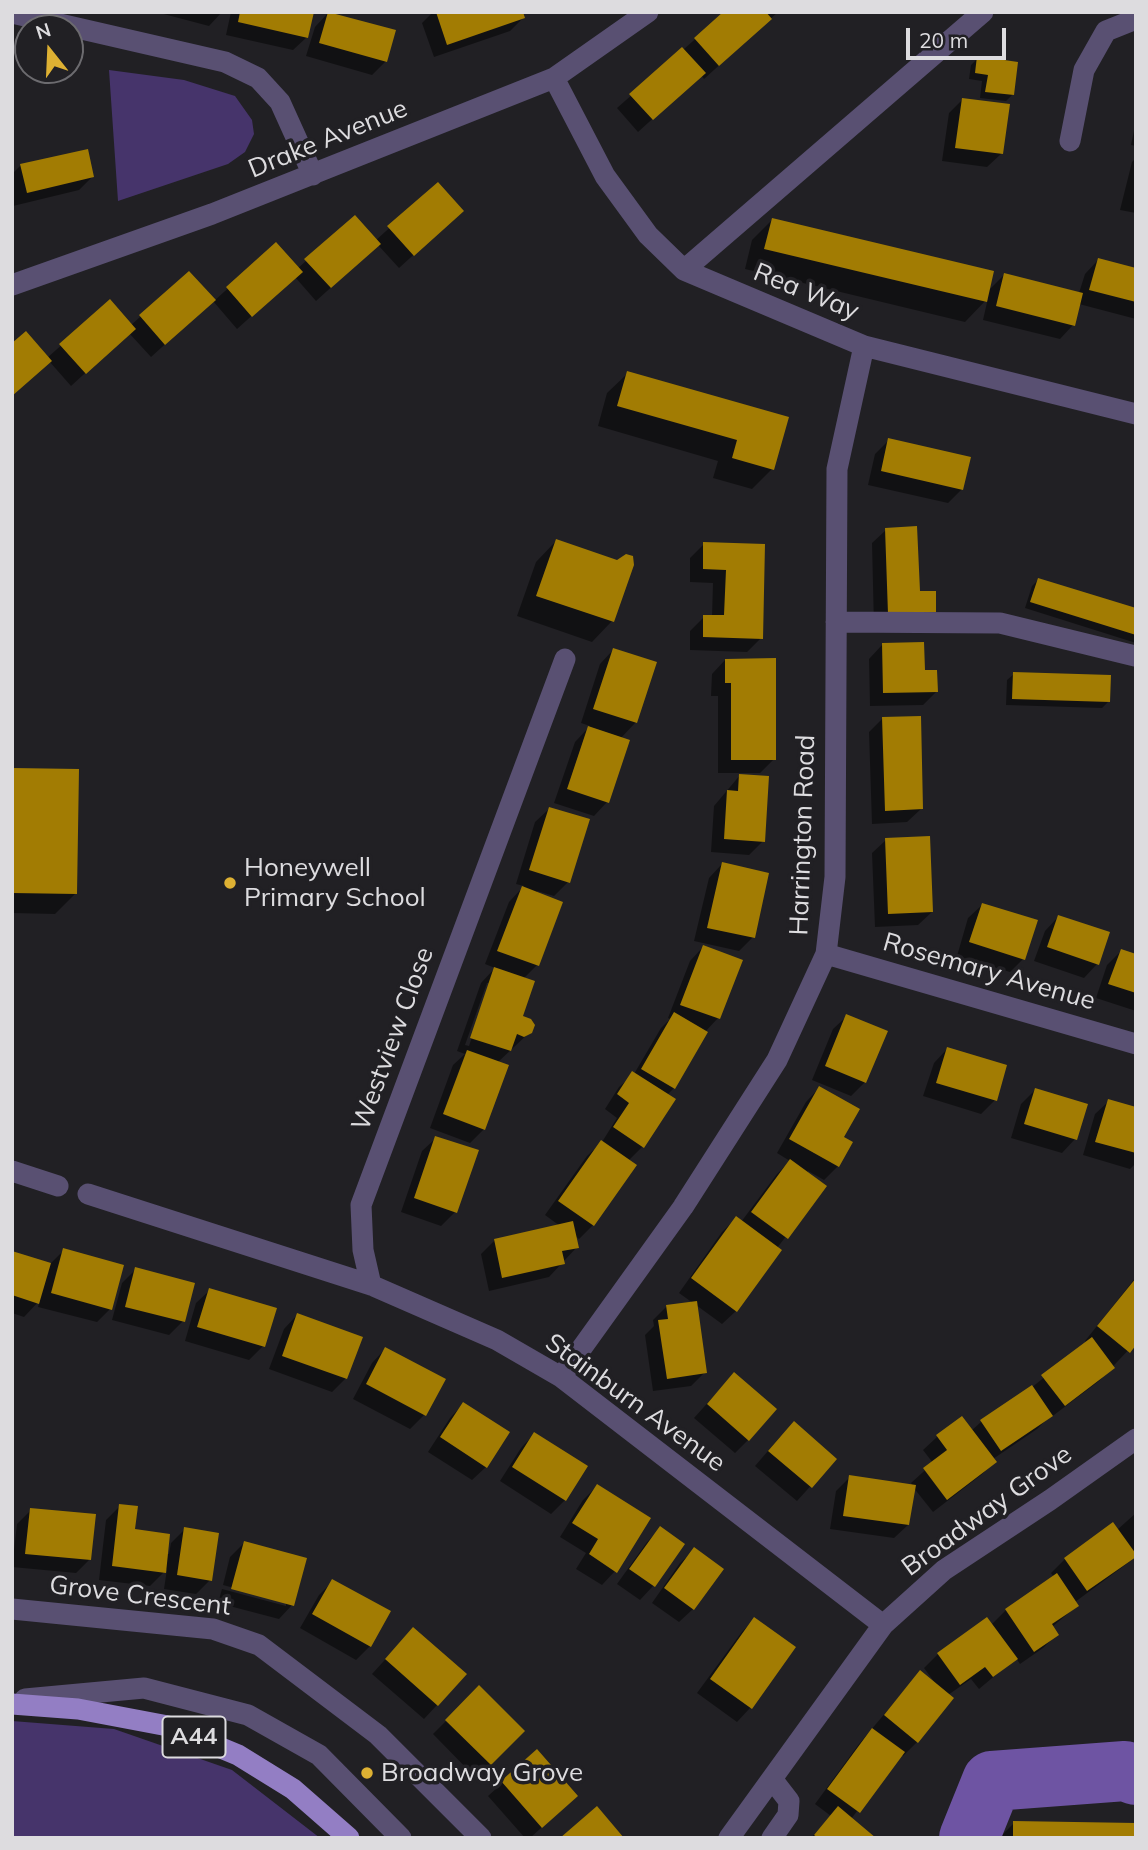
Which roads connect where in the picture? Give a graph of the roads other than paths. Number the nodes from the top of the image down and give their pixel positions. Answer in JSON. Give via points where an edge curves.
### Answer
{"nodes":[{"id":1,"x":648,"y":12,"type":"edge"},
{"id":2,"x":983,"y":12,"type":"edge"},
{"id":3,"x":12,"y":13,"type":"edge"},
{"id":4,"x":1136,"y":19,"type":"edge"},
{"id":5,"x":555,"y":78,"type":"junction"},
{"id":6,"x":1070,"y":141,"type":"dead end"},
{"id":7,"x":313,"y":175,"type":"junction"},
{"id":8,"x":684,"y":270,"type":"junction"},
{"id":9,"x":12,"y":285,"type":"edge"},
{"id":10,"x":864,"y":346,"type":"junction"},
{"id":11,"x":1136,"y":414,"type":"edge"},
{"id":12,"x":836,"y":622,"type":"junction"},
{"id":13,"x":1135,"y":656,"type":"edge"},
{"id":14,"x":565,"y":659,"type":"dead end"},
{"id":15,"x":826,"y":954,"type":"junction"},
{"id":16,"x":1136,"y":1044,"type":"edge"},
{"id":17,"x":12,"y":1171,"type":"edge"},
{"id":18,"x":58,"y":1186,"type":"dead end"},
{"id":19,"x":88,"y":1194,"type":"dead end"},
{"id":20,"x":371,"y":1285,"type":"junction"},
{"id":21,"x":561,"y":1377,"type":"junction"},
{"id":22,"x":1136,"y":1439,"type":"edge"},
{"id":23,"x":12,"y":1609,"type":"edge"},
{"id":24,"x":883,"y":1626,"type":"junction"},
{"id":25,"x":12,"y":1702,"type":"edge"},
{"id":26,"x":772,"y":1779,"type":"junction"},
{"id":27,"x":349,"y":1838,"type":"edge"},
{"id":28,"x":401,"y":1838,"type":"edge"},
{"id":29,"x":481,"y":1838,"type":"edge"},
{"id":30,"x":729,"y":1838,"type":"edge"},
{"id":31,"x":772,"y":1838,"type":"edge"}],
"edges":[{"from":1,"to":5,"type":"street","name":"Drake Avenue"},
{"from":2,"to":8,"type":"street"},
{"from":3,"to":7,"type":"street","via":[[225,62],[258,78],[280,102]]},
{"from":4,"to":6,"type":"street","via":[[1106,31],[1084,70]]},
{"from":5,"to":7,"type":"street","name":"Drake Avenue"},
{"from":5,"to":8,"type":"street","name":"Rea Way","via":[[605,176],[648,235]]},
{"from":7,"to":9,"type":"street","name":"Drake Avenue"},
{"from":8,"to":10,"type":"street","name":"Rea Way"},
{"from":10,"to":11,"type":"street","name":"Rea Way"},
{"from":10,"to":12,"type":"street","name":"Harrington Road","via":[[837,469]]},
{"from":12,"to":13,"type":"street","via":[[1000,623]]},
{"from":12,"to":15,"type":"street","name":"Harrington Road","via":[[835,877]]},
{"from":14,"to":20,"type":"street","name":"Westview Close","via":[[361,1205],[363,1250]]},
{"from":15,"to":16,"type":"street","name":"Rosemary Avenue"},
{"from":15,"to":21,"type":"street","name":"Harrington Road","via":[[777,1060],[683,1207]]},
{"from":17,"to":18,"type":"street"},
{"from":19,"to":20,"type":"street","name":"Stainburn Avenue"},
{"from":20,"to":21,"type":"street","name":"Stainburn Avenue","via":[[497,1340]]},
{"from":21,"to":24,"type":"street","name":"Stainburn Avenue"},
{"from":22,"to":24,"type":"street","name":"Broadway Grove","via":[[944,1570]]},
{"from":23,"to":29,"type":"street","name":"Grove Crescent","via":[[213,1629],[260,1645],[378,1735]]},
{"from":24,"to":26,"type":"street","name":"Broadway Grove"},
{"from":25,"to":27,"type":"main road","number":"A44","via":[[167,1726],[249,1762],[293,1789]]},
{"from":25,"to":28,"type":"street","via":[[144,1688],[248,1715],[319,1755]]},
{"from":26,"to":30,"type":"street","name":"Broadway Grove"},
{"from":26,"to":31,"type":"street","via":[[789,1801],[788,1815]]}]}
